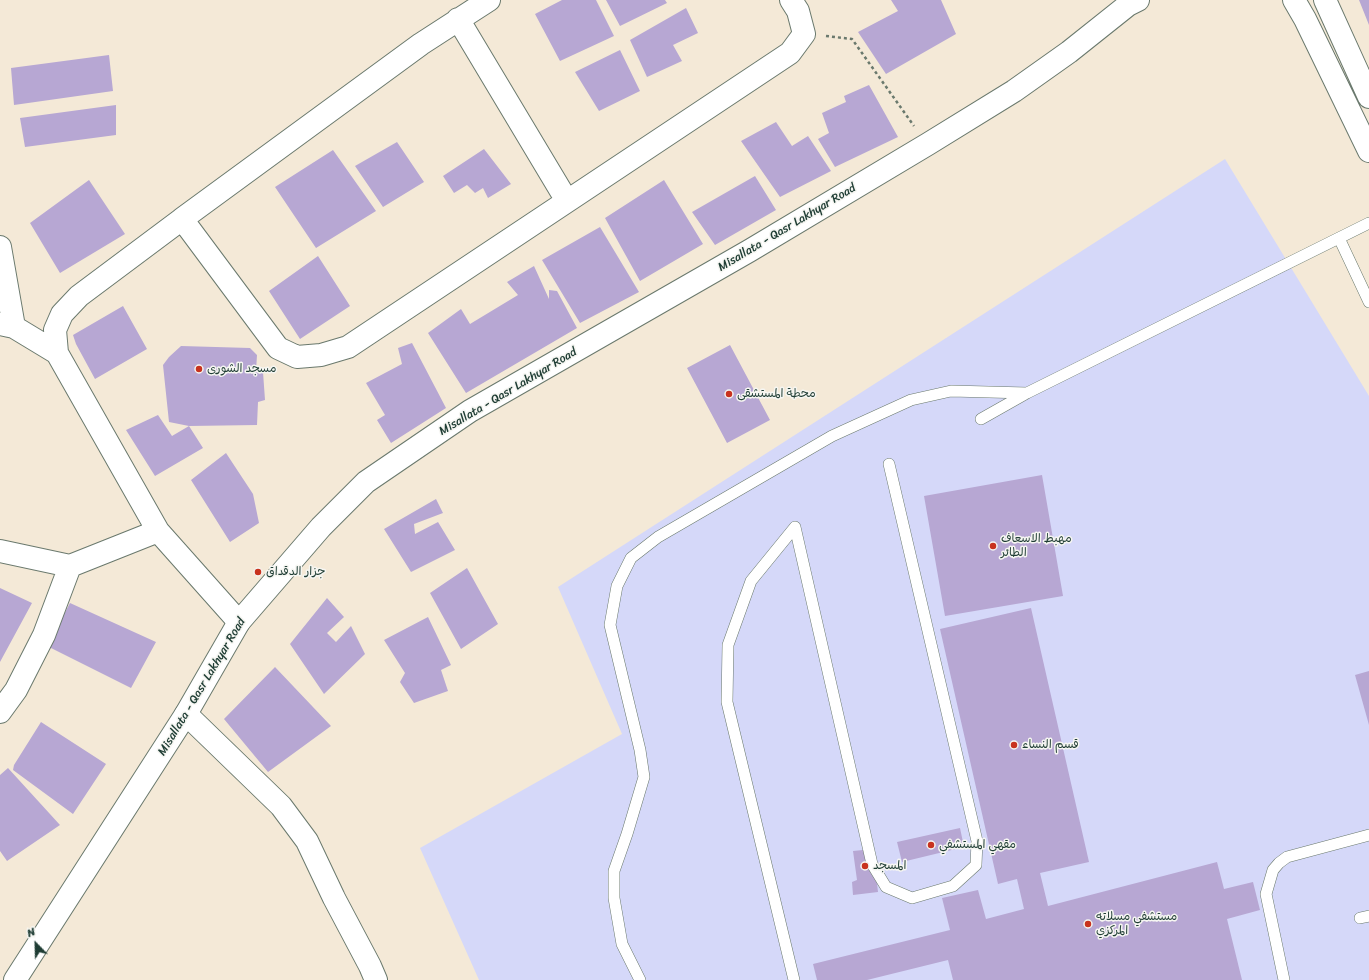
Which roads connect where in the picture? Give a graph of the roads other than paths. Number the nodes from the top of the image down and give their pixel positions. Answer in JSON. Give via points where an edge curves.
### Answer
{"nodes":[{"id":1,"x":489,"y":0,"type":"edge"},
{"id":2,"x":791,"y":0,"type":"edge"},
{"id":3,"x":1294,"y":0,"type":"edge"},
{"id":4,"x":1324,"y":0,"type":"edge"},
{"id":5,"x":1133,"y":2,"type":"edge"},
{"id":6,"x":458,"y":20,"type":"junction"},
{"id":7,"x":1369,"y":97,"type":"edge"},
{"id":8,"x":1369,"y":151,"type":"edge"},
{"id":9,"x":567,"y":201,"type":"junction"},
{"id":10,"x":182,"y":219,"type":"junction"},
{"id":11,"x":1369,"y":223,"type":"edge"},
{"id":12,"x":1339,"y":238,"type":"junction"},
{"id":13,"x":0,"y":247,"type":"edge"},
{"id":14,"x":1369,"y":302,"type":"edge"},
{"id":15,"x":7,"y":325,"type":"edge"},
{"id":16,"x":57,"y":353,"type":"junction"},
{"id":17,"x":1027,"y":393,"type":"junction"},
{"id":18,"x":981,"y":419,"type":"dead end"},
{"id":19,"x":889,"y":464,"type":"dead end"},
{"id":20,"x":158,"y":531,"type":"junction"},
{"id":21,"x":0,"y":551,"type":"edge"},
{"id":22,"x":70,"y":566,"type":"junction"},
{"id":23,"x":239,"y":622,"type":"junction"},
{"id":24,"x":0,"y":712,"type":"edge"},
{"id":25,"x":186,"y":714,"type":"junction"},
{"id":26,"x":1369,"y":835,"type":"edge"},
{"id":27,"x":15,"y":980,"type":"edge"},
{"id":28,"x":376,"y":980,"type":"edge"},
{"id":29,"x":640,"y":980,"type":"edge"},
{"id":30,"x":794,"y":980,"type":"edge"},
{"id":31,"x":1284,"y":980,"type":"edge"}],
"edges":[{"from":1,"to":6,"type":"street"},
{"from":2,"to":9,"type":"street","via":[[798,11],[804,34],[790,53]]},
{"from":3,"to":8,"type":"street"},
{"from":4,"to":7,"type":"street"},
{"from":5,"to":23,"type":"street","name":"Misallata - Qasr Lakhyar Road","via":[[1014,91],[749,251],[470,411],[366,482],[321,527]]},
{"from":6,"to":9,"type":"street"},
{"from":6,"to":10,"type":"street","via":[[421,44]]},
{"from":9,"to":10,"type":"street","via":[[348,347],[321,355],[303,356],[278,348]]},
{"from":10,"to":16,"type":"street","via":[[79,296],[62,314],[55,330]]},
{"from":11,"to":12,"type":"lane"},
{"from":12,"to":14,"type":"lane"},
{"from":12,"to":17,"type":"lane"},
{"from":13,"to":15,"type":"street"},
{"from":15,"to":16,"type":"street"},
{"from":16,"to":20,"type":"street"},
{"from":17,"to":18,"type":"lane"},
{"from":17,"to":29,"type":"lane","via":[[951,391],[911,400],[832,436],[658,537],[631,558],[617,586],[610,625],[644,777],[614,871],[614,898],[622,944]]},
{"from":19,"to":30,"type":"lane","via":[[977,841],[976,865],[953,886],[912,898],[886,887],[872,864],[795,526],[751,581],[728,645],[727,702]]},
{"from":20,"to":22,"type":"street"},
{"from":20,"to":23,"type":"street"},
{"from":21,"to":22,"type":"street"},
{"from":22,"to":24,"type":"street","via":[[44,635],[16,690]]},
{"from":23,"to":25,"type":"street","name":"Misallata - Qasr Lakhyar Road"},
{"from":25,"to":27,"type":"street","name":"Misallata - Qasr Lakhyar Road"},
{"from":25,"to":28,"type":"street","via":[[281,806],[307,841]]},
{"from":26,"to":31,"type":"lane","via":[[1287,857],[1273,870],[1266,894]]}]}
